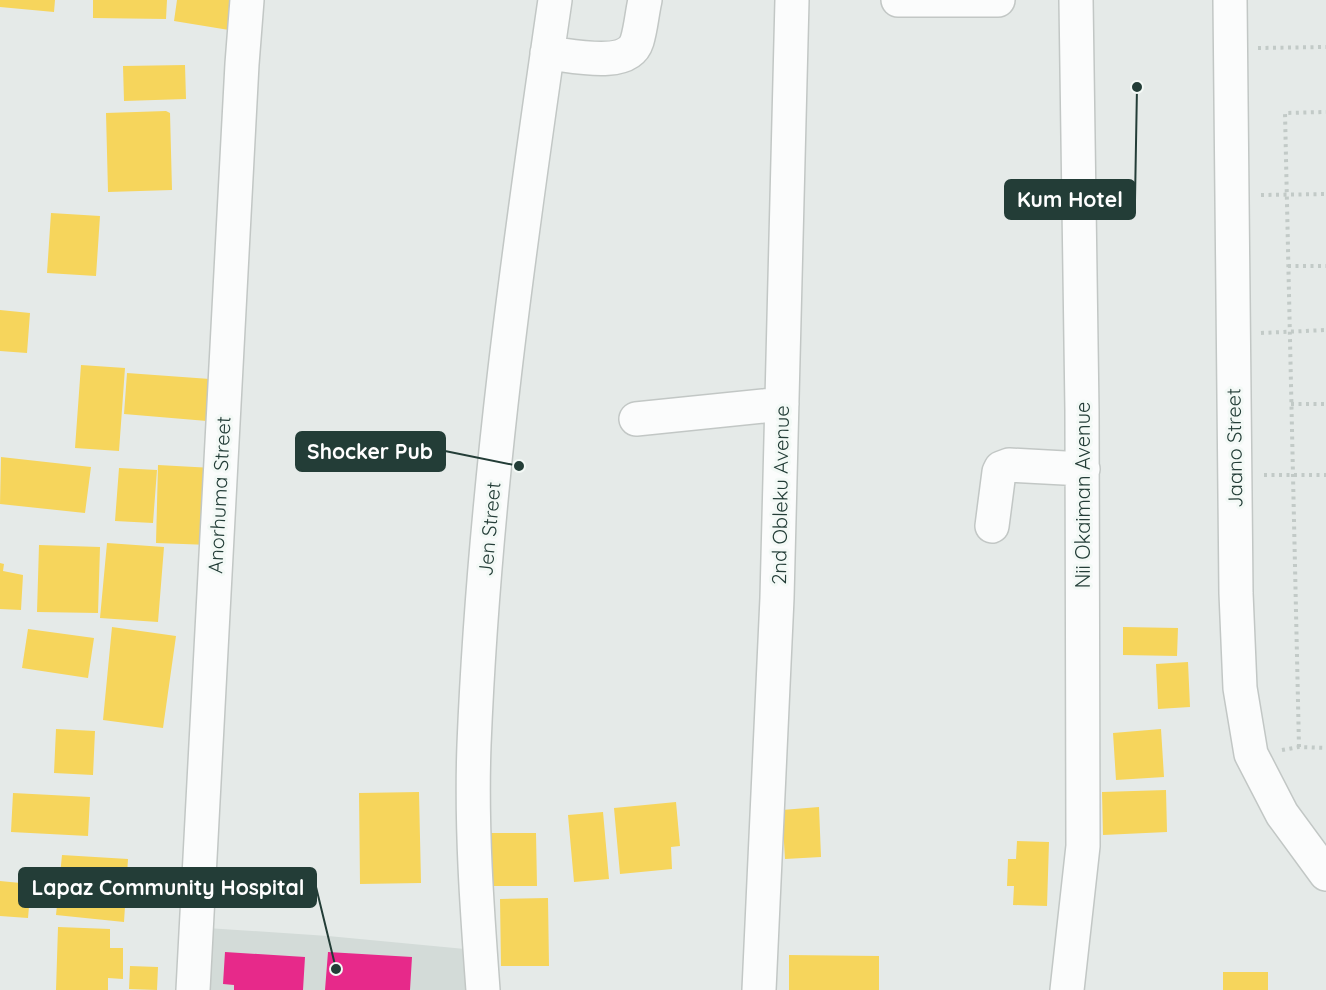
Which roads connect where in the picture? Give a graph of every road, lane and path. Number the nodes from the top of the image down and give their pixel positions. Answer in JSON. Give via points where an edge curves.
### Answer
{"nodes":[{"id":1,"x":247,"y":0,"type":"edge"},
{"id":2,"x":555,"y":0,"type":"edge"},
{"id":3,"x":645,"y":0,"type":"edge"},
{"id":4,"x":792,"y":0,"type":"edge"},
{"id":5,"x":898,"y":0,"type":"edge"},
{"id":6,"x":998,"y":0,"type":"edge"},
{"id":7,"x":1076,"y":0,"type":"edge"},
{"id":8,"x":1230,"y":0,"type":"edge"},
{"id":9,"x":1326,"y":47,"type":"edge"},
{"id":10,"x":1231,"y":48,"type":"junction"},
{"id":11,"x":547,"y":53,"type":"junction"},
{"id":12,"x":1326,"y":112,"type":"edge"},
{"id":13,"x":1326,"y":194,"type":"edge"},
{"id":14,"x":1287,"y":195,"type":"junction"},
{"id":15,"x":1232,"y":196,"type":"junction"},
{"id":16,"x":1288,"y":266,"type":"junction"},
{"id":17,"x":1326,"y":266,"type":"edge"},
{"id":18,"x":1326,"y":330,"type":"edge"},
{"id":19,"x":1290,"y":332,"type":"junction"},
{"id":20,"x":1233,"y":334,"type":"junction"},
{"id":21,"x":782,"y":404,"type":"junction"},
{"id":22,"x":1291,"y":404,"type":"junction"},
{"id":23,"x":1326,"y":404,"type":"edge"},
{"id":24,"x":636,"y":419,"type":"dead end"},
{"id":25,"x":1083,"y":469,"type":"junction"},
{"id":26,"x":1293,"y":475,"type":"junction"},
{"id":27,"x":1326,"y":475,"type":"edge"},
{"id":28,"x":1235,"y":476,"type":"junction"},
{"id":29,"x":992,"y":526,"type":"dead end"},
{"id":30,"x":1299,"y":747,"type":"junction"},
{"id":31,"x":1326,"y":748,"type":"edge"},
{"id":32,"x":1251,"y":754,"type":"junction"},
{"id":33,"x":1326,"y":874,"type":"edge"},
{"id":34,"x":193,"y":990,"type":"edge"},
{"id":35,"x":483,"y":990,"type":"edge"},
{"id":36,"x":759,"y":990,"type":"edge"},
{"id":37,"x":1067,"y":990,"type":"edge"}],
"edges":[{"from":1,"to":34,"type":"street","name":"Anorhuma Street"},
{"from":2,"to":11,"type":"street","name":"Jen Street"},
{"from":3,"to":11,"type":"street","via":[[637,43],[629,54],[614,60]]},
{"from":4,"to":21,"type":"street","name":"2nd Obleku Avenue"},
{"from":5,"to":6,"type":"street"},
{"from":7,"to":25,"type":"street","name":"Nii Okaiman Avenue"},
{"from":8,"to":10,"type":"street","name":"Jaano Street"},
{"from":9,"to":10,"type":"path"},
{"from":10,"to":15,"type":"street","name":"Jaano Street"},
{"from":11,"to":35,"type":"street","name":"Jen Street","via":[[520,238],[488,531],[474,747],[474,859]]},
{"from":12,"to":14,"type":"path","via":[[1285,113]]},
{"from":13,"to":14,"type":"path"},
{"from":14,"to":15,"type":"path"},
{"from":14,"to":16,"type":"path"},
{"from":15,"to":20,"type":"street","name":"Jaano Street"},
{"from":16,"to":17,"type":"path"},
{"from":16,"to":19,"type":"path"},
{"from":18,"to":19,"type":"path"},
{"from":19,"to":20,"type":"path"},
{"from":19,"to":22,"type":"path"},
{"from":20,"to":28,"type":"street","name":"Jaano Street"},
{"from":21,"to":24,"type":"street"},
{"from":21,"to":36,"type":"street","name":"2nd Obleku Avenue"},
{"from":22,"to":23,"type":"path"},
{"from":22,"to":26,"type":"path"},
{"from":25,"to":29,"type":"street","via":[[1009,465],[1001,468]]},
{"from":25,"to":37,"type":"street","name":"Nii Okaiman Avenue","via":[[1083,846]]},
{"from":26,"to":27,"type":"path"},
{"from":26,"to":28,"type":"path"},
{"from":26,"to":30,"type":"path"},
{"from":28,"to":32,"type":"street","name":"Jaano Street","via":[[1240,688]]},
{"from":30,"to":31,"type":"path"},
{"from":30,"to":32,"type":"path"},
{"from":32,"to":33,"type":"street","name":"Jaano Street","via":[[1282,814]]}]}
